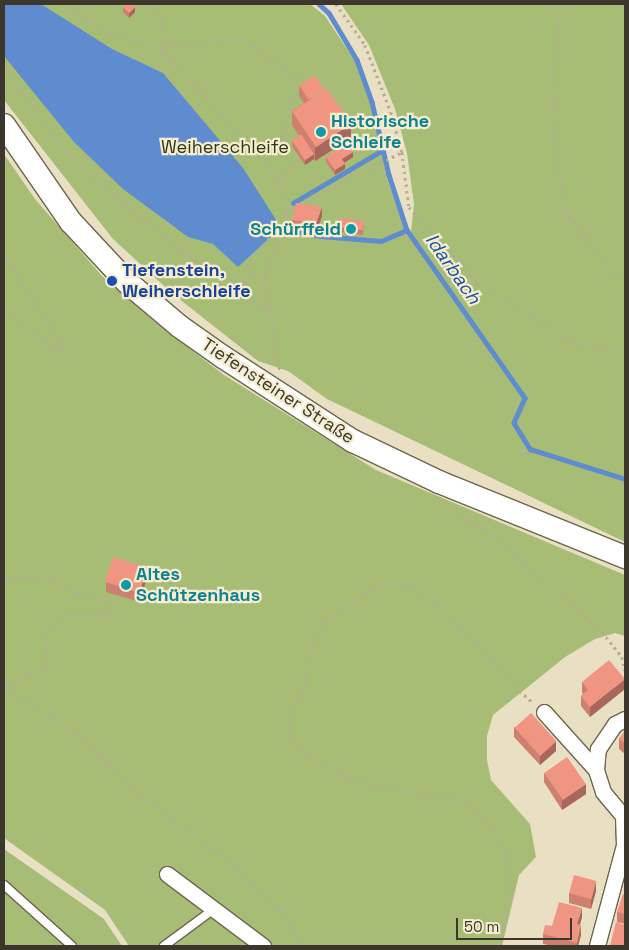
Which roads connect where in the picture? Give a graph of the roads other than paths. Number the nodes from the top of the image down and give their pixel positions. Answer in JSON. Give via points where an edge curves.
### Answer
{"nodes":[{"id":1,"x":4,"y":124,"type":"edge"},
{"id":2,"x":625,"y":557,"type":"edge"},
{"id":3,"x":544,"y":712,"type":"road end"},
{"id":4,"x":625,"y":719,"type":"edge"},
{"id":5,"x":596,"y":770,"type":"junction"},
{"id":6,"x":167,"y":874,"type":"dead end"},
{"id":7,"x":4,"y":885,"type":"edge"},
{"id":8,"x":214,"y":909,"type":"junction"},
{"id":9,"x":72,"y":946,"type":"edge"},
{"id":10,"x":164,"y":946,"type":"edge"},
{"id":11,"x":263,"y":946,"type":"edge"},
{"id":12,"x":597,"y":946,"type":"edge"}],
"edges":[{"from":1,"to":2,"type":"main road","name":"Tiefensteiner Straße","via":[[71,222],[127,282],[179,326],[353,441],[439,482]]},
{"from":3,"to":5,"type":"street"},
{"from":4,"to":5,"type":"street","via":[[615,724],[598,749]]},
{"from":5,"to":12,"type":"street","via":[[603,792],[623,816],[624,845]]},
{"from":6,"to":8,"type":"street"},
{"from":7,"to":9,"type":"lane"},
{"from":8,"to":10,"type":"lane"},
{"from":8,"to":11,"type":"street"}]}
